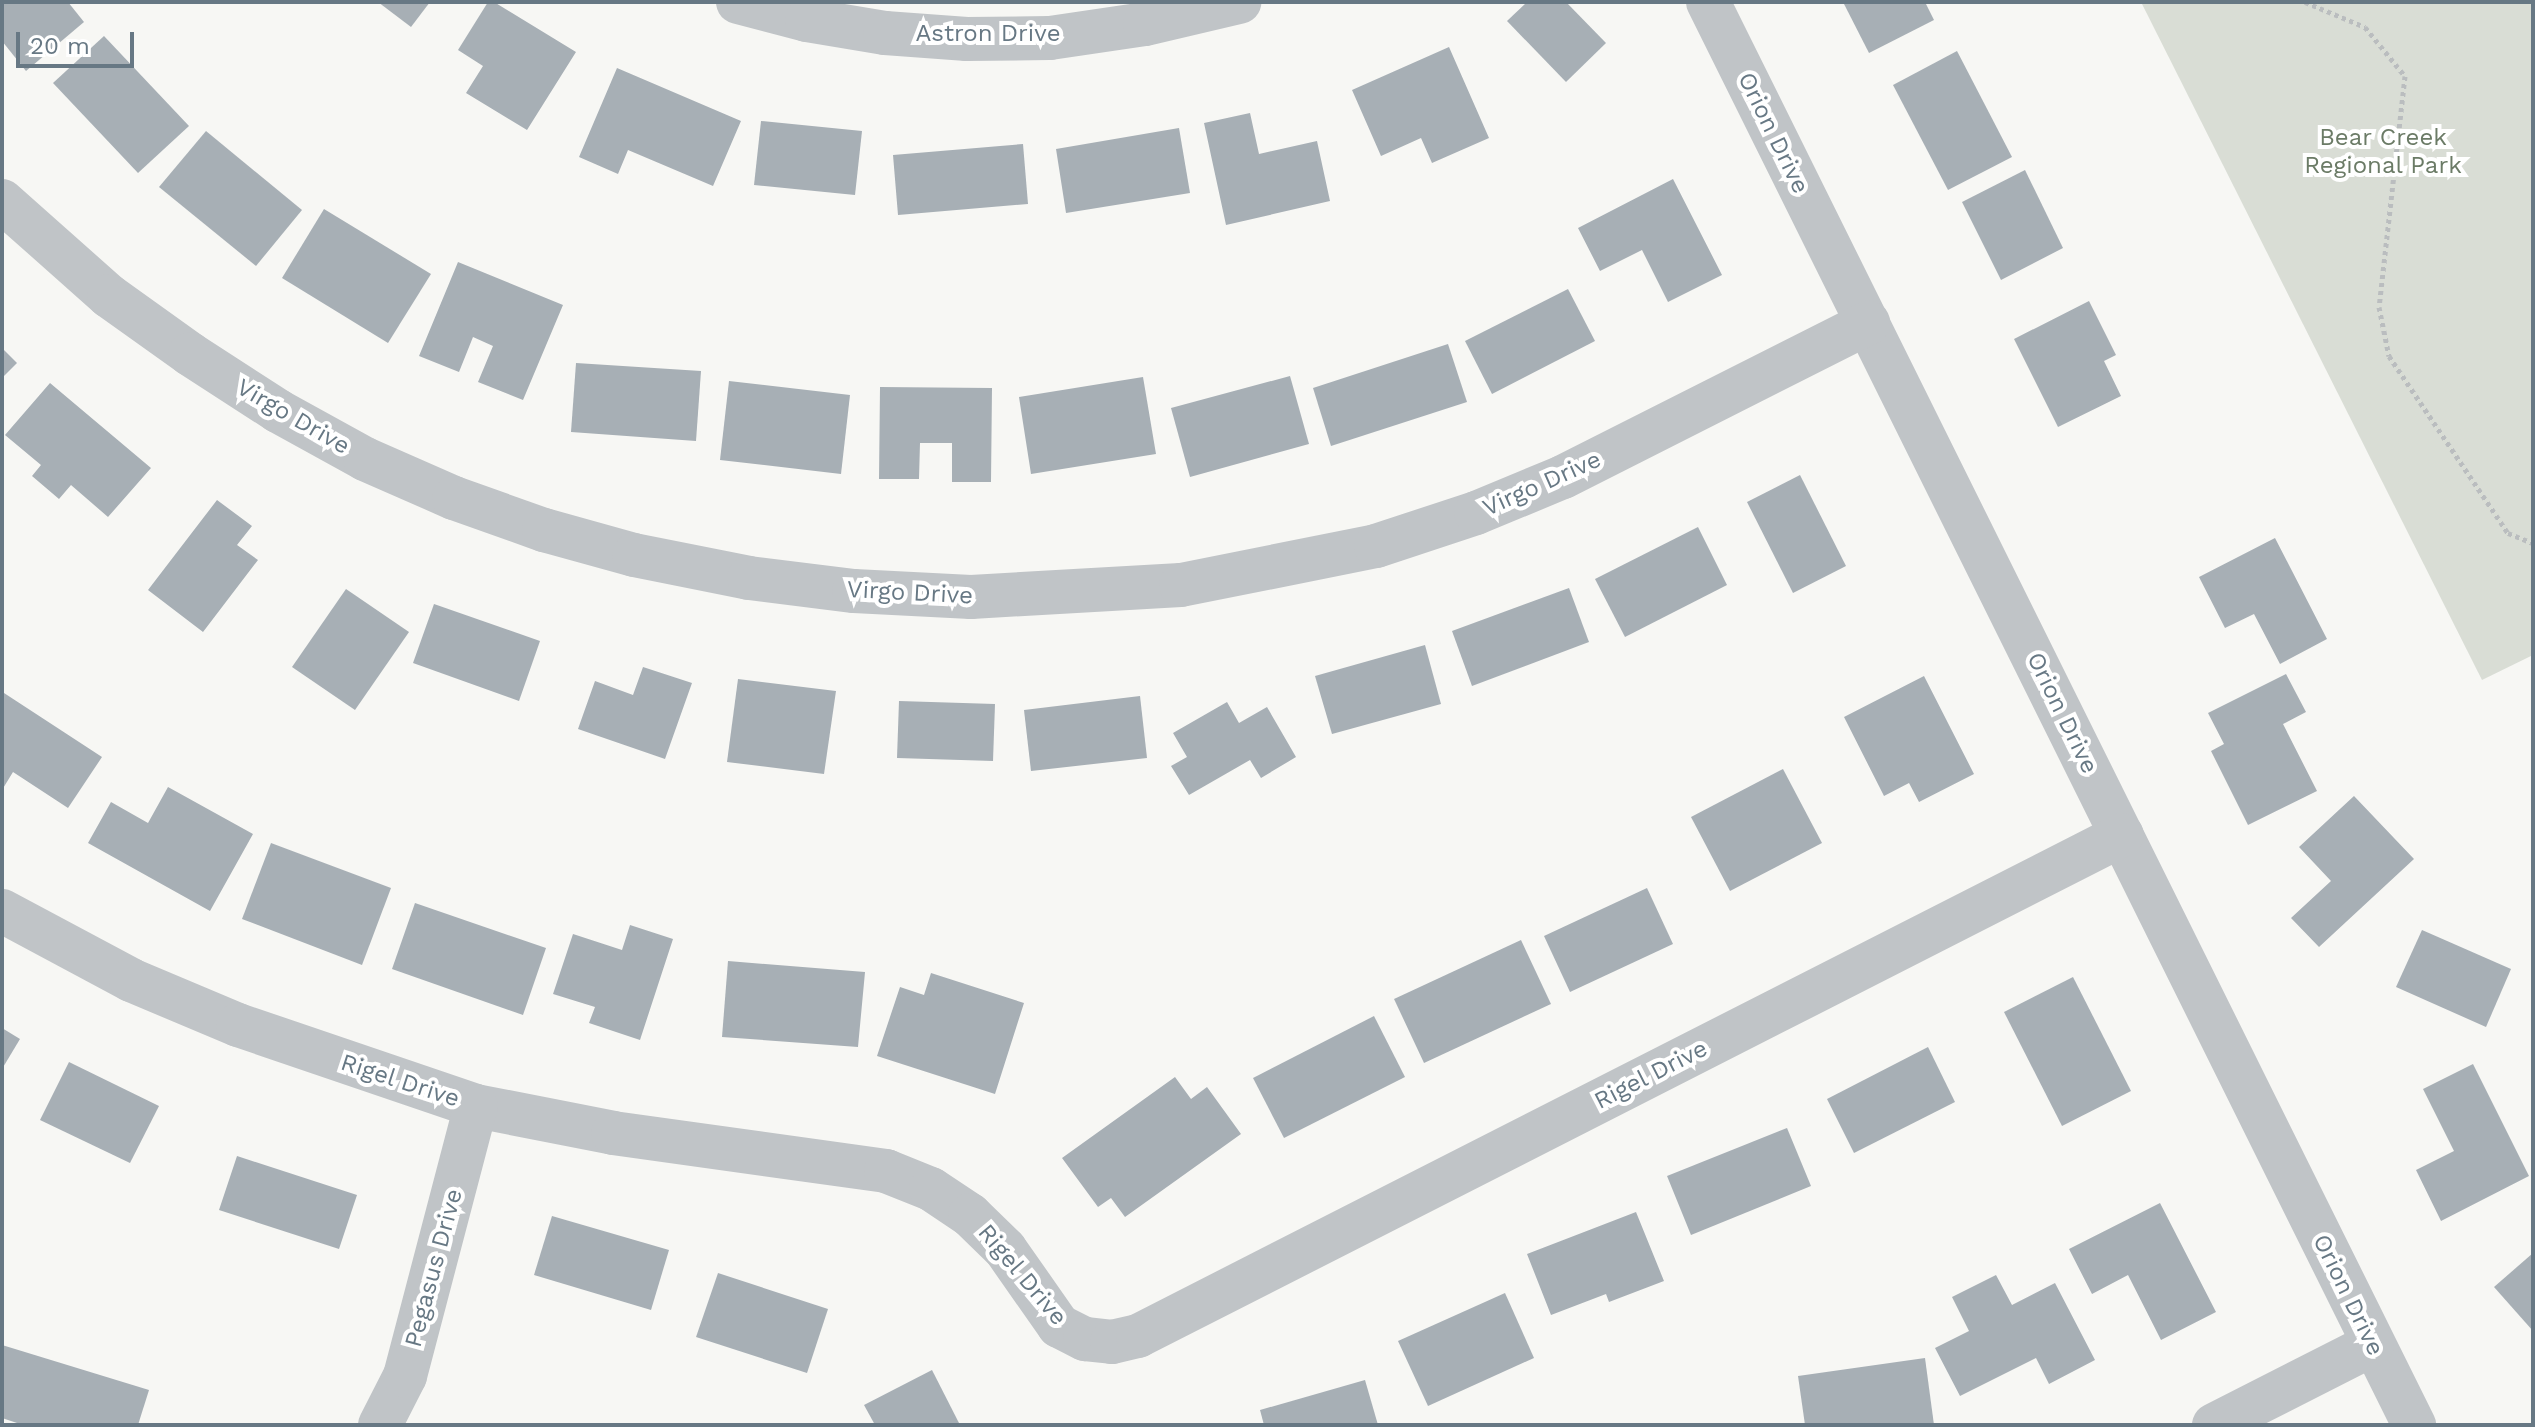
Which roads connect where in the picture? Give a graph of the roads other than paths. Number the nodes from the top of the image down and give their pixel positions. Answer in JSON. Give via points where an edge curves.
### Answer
{"nodes":[{"id":1,"x":738,"y":2,"type":"edge"},
{"id":2,"x":1239,"y":2,"type":"edge"},
{"id":3,"x":1708,"y":2,"type":"edge"},
{"id":4,"x":2,"y":201,"type":"edge"},
{"id":5,"x":1868,"y":323,"type":"junction"},
{"id":6,"x":2122,"y":835,"type":"junction"},
{"id":7,"x":2,"y":911,"type":"edge"},
{"id":8,"x":476,"y":1106,"type":"junction"},
{"id":9,"x":2372,"y":1345,"type":"junction"},
{"id":10,"x":380,"y":1425,"type":"edge"},
{"id":11,"x":2214,"y":1425,"type":"edge"},
{"id":12,"x":2414,"y":1425,"type":"edge"}],
"edges":[{"from":1,"to":2,"type":"street","name":"Astron Drive","via":[[822,23],[967,39],[1050,38],[1145,24]]},
{"from":3,"to":5,"type":"street","name":"Orion Drive"},
{"from":4,"to":5,"type":"street","name":"Virgo Drive","via":[[109,296],[167,338],[278,411],[365,459],[454,498],[634,555],[749,578],[854,591],[971,597],[1181,585],[1376,546],[1563,477]]},
{"from":5,"to":6,"type":"street","name":"Orion Drive"},
{"from":6,"to":8,"type":"street","name":"Rigel Drive","via":[[1138,1336],[1112,1342],[1085,1339],[1059,1326],[1005,1249],[970,1215],[931,1189],[886,1171],[613,1133]]},
{"from":6,"to":9,"type":"street","name":"Orion Drive"},
{"from":7,"to":8,"type":"street","name":"Rigel Drive","via":[[131,980],[238,1025]]},
{"from":8,"to":10,"type":"street","name":"Pegasus Drive","via":[[405,1376]]},
{"from":9,"to":11,"type":"street"},
{"from":9,"to":12,"type":"street","name":"Orion Drive"}]}
